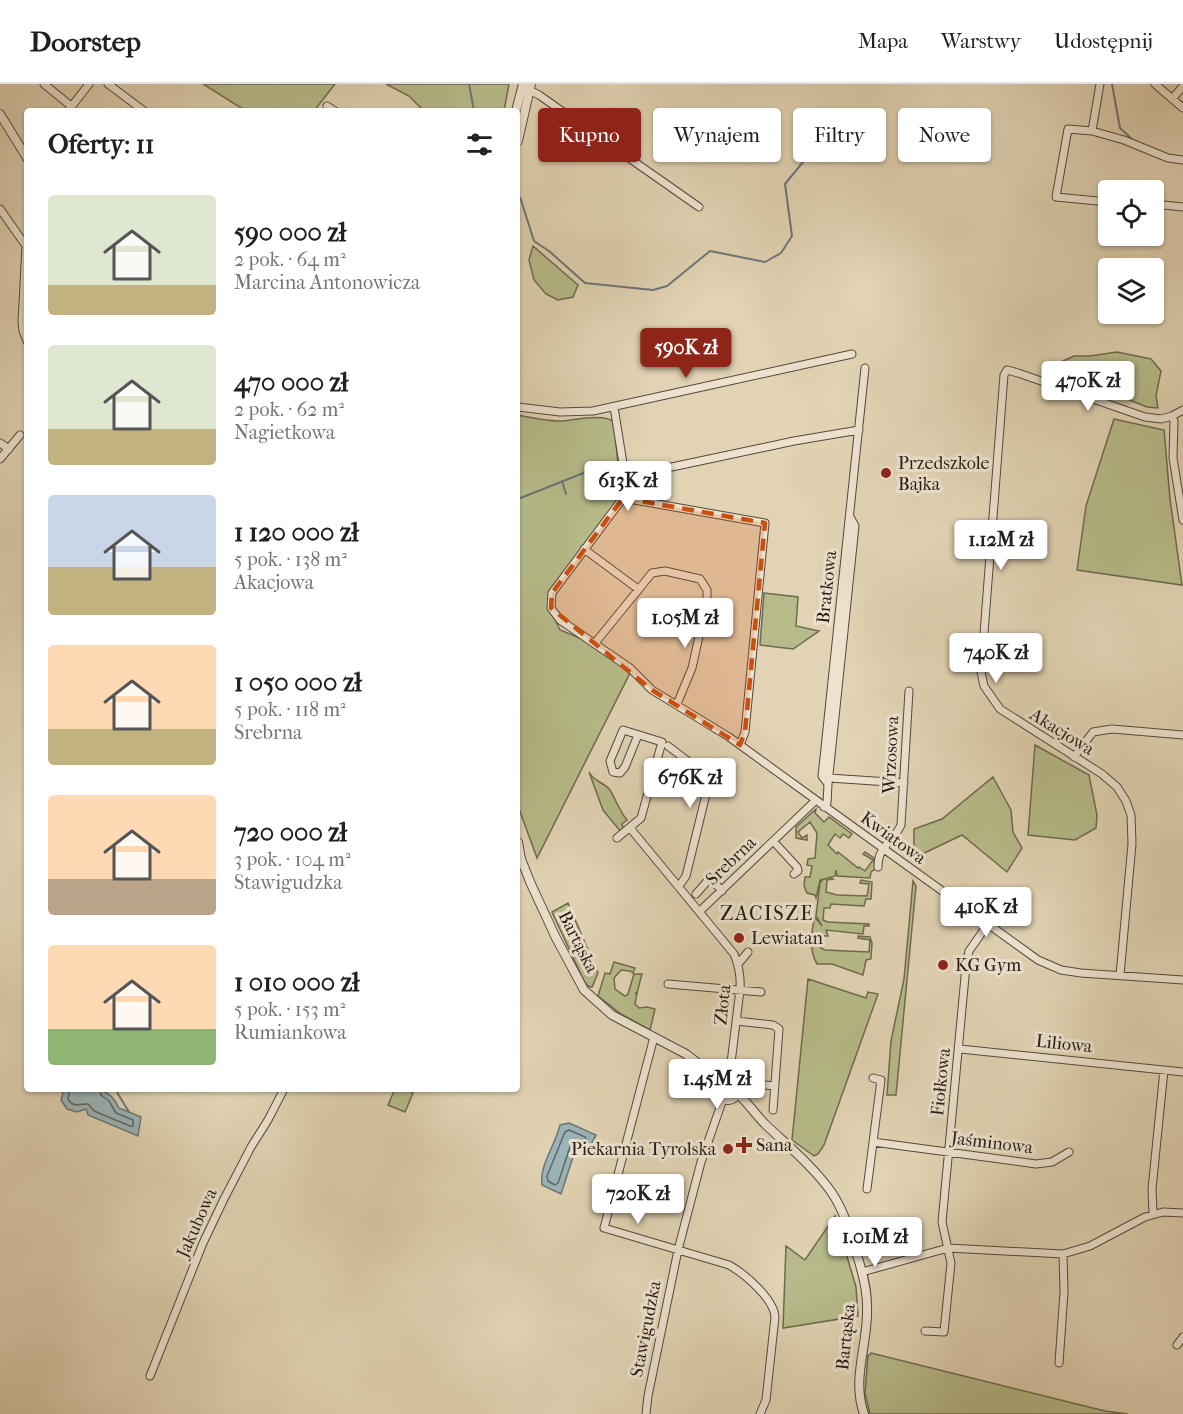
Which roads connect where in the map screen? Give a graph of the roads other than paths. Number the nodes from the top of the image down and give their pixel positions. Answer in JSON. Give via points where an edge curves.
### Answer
{"nodes":[{"id":1,"x":44,"y":84,"type":"edge"},
{"id":2,"x":89,"y":84,"type":"edge"},
{"id":3,"x":108,"y":84,"type":"edge"},
{"id":4,"x":1100,"y":84,"type":"edge"},
{"id":5,"x":1155,"y":84,"type":"edge"},
{"id":6,"x":526,"y":86,"type":"edge"},
{"id":7,"x":1183,"y":86,"type":"edge"},
{"id":8,"x":1172,"y":99,"type":"junction"},
{"id":9,"x":327,"y":106,"type":"dead end"},
{"id":10,"x":69,"y":108,"type":"edge"},
{"id":11,"x":71,"y":108,"type":"edge"},
{"id":12,"x":140,"y":108,"type":"edge"},
{"id":13,"x":330,"y":108,"type":"edge"},
{"id":14,"x":517,"y":108,"type":"edge"},
{"id":15,"x":1183,"y":108,"type":"edge"},
{"id":16,"x":0,"y":114,"type":"edge"},
{"id":17,"x":520,"y":127,"type":"edge"},
{"id":18,"x":1092,"y":131,"type":"junction"},
{"id":19,"x":24,"y":153,"type":"edge"},
{"id":20,"x":1183,"y":160,"type":"edge"},
{"id":21,"x":1098,"y":201,"type":"edge"},
{"id":22,"x":1164,"y":205,"type":"edge"},
{"id":23,"x":699,"y":207,"type":"dead end"},
{"id":24,"x":1183,"y":207,"type":"edge"},
{"id":25,"x":0,"y":209,"type":"edge"},
{"id":26,"x":24,"y":243,"type":"edge"},
{"id":27,"x":24,"y":284,"type":"edge"},
{"id":28,"x":24,"y":334,"type":"edge"},
{"id":29,"x":852,"y":354,"type":"dead end"},
{"id":30,"x":865,"y":368,"type":"dead end"},
{"id":31,"x":520,"y":407,"type":"edge"},
{"id":32,"x":614,"y":407,"type":"junction"},
{"id":33,"x":1183,"y":410,"type":"edge"},
{"id":34,"x":1172,"y":416,"type":"junction"},
{"id":35,"x":859,"y":430,"type":"junction"},
{"id":36,"x":20,"y":435,"type":"dead end"},
{"id":37,"x":0,"y":443,"type":"edge"},
{"id":38,"x":9,"y":449,"type":"junction"},
{"id":39,"x":0,"y":459,"type":"edge"},
{"id":40,"x":667,"y":468,"type":"dead end"},
{"id":41,"x":623,"y":498,"type":"junction"},
{"id":42,"x":1183,"y":519,"type":"edge"},
{"id":43,"x":584,"y":549,"type":"junction"},
{"id":44,"x":638,"y":589,"type":"junction"},
{"id":45,"x":595,"y":643,"type":"junction"},
{"id":46,"x":909,"y":692,"type":"dead end"},
{"id":47,"x":677,"y":704,"type":"junction"},
{"id":48,"x":638,"y":735,"type":"junction"},
{"id":49,"x":1183,"y":735,"type":"edge"},
{"id":50,"x":740,"y":745,"type":"junction"},
{"id":51,"x":668,"y":746,"type":"dead end"},
{"id":52,"x":1074,"y":757,"type":"junction"},
{"id":53,"x":829,"y":781,"type":"junction"},
{"id":54,"x":904,"y":783,"type":"junction"},
{"id":55,"x":816,"y":800,"type":"junction"},
{"id":56,"x":824,"y":807,"type":"junction"},
{"id":57,"x":630,"y":828,"type":"junction"},
{"id":58,"x":617,"y":838,"type":"dead end"},
{"id":59,"x":774,"y":842,"type":"junction"},
{"id":60,"x":882,"y":848,"type":"junction"},
{"id":61,"x":520,"y":850,"type":"edge"},
{"id":62,"x":878,"y":867,"type":"dead end"},
{"id":63,"x":794,"y":874,"type":"dead end"},
{"id":64,"x":679,"y":886,"type":"junction"},
{"id":65,"x":722,"y":891,"type":"junction"},
{"id":66,"x":696,"y":894,"type":"dead end"},
{"id":67,"x":700,"y":911,"type":"junction"},
{"id":68,"x":988,"y":924,"type":"junction"},
{"id":69,"x":748,"y":952,"type":"dead end"},
{"id":70,"x":738,"y":964,"type":"junction"},
{"id":71,"x":1120,"y":975,"type":"junction"},
{"id":72,"x":1183,"y":980,"type":"edge"},
{"id":73,"x":668,"y":984,"type":"dead end"},
{"id":74,"x":740,"y":990,"type":"junction"},
{"id":75,"x":760,"y":992,"type":"dead end"},
{"id":76,"x":736,"y":1021,"type":"junction"},
{"id":77,"x":654,"y":1037,"type":"junction"},
{"id":78,"x":960,"y":1050,"type":"junction"},
{"id":79,"x":704,"y":1068,"type":"junction"},
{"id":80,"x":1164,"y":1070,"type":"junction"},
{"id":81,"x":1183,"y":1072,"type":"edge"},
{"id":82,"x":873,"y":1078,"type":"dead end"},
{"id":83,"x":727,"y":1080,"type":"junction"},
{"id":84,"x":753,"y":1084,"type":"dead end"},
{"id":85,"x":775,"y":1086,"type":"junction"},
{"id":86,"x":718,"y":1089,"type":"junction"},
{"id":87,"x":283,"y":1092,"type":"edge"},
{"id":88,"x":731,"y":1097,"type":"junction"},
{"id":89,"x":773,"y":1110,"type":"dead end"},
{"id":90,"x":873,"y":1142,"type":"junction"},
{"id":91,"x":1069,"y":1152,"type":"dead end"},
{"id":92,"x":949,"y":1153,"type":"junction"},
{"id":93,"x":867,"y":1189,"type":"dead end"},
{"id":94,"x":1183,"y":1213,"type":"edge"},
{"id":95,"x":1153,"y":1214,"type":"junction"},
{"id":96,"x":948,"y":1248,"type":"junction"},
{"id":97,"x":678,"y":1250,"type":"junction"},
{"id":98,"x":1063,"y":1254,"type":"junction"},
{"id":99,"x":862,"y":1272,"type":"junction"},
{"id":100,"x":924,"y":1331,"type":"dead end"},
{"id":101,"x":1183,"y":1337,"type":"edge"},
{"id":102,"x":1177,"y":1345,"type":"dead end"},
{"id":103,"x":1059,"y":1363,"type":"dead end"},
{"id":104,"x":150,"y":1376,"type":"dead end"},
{"id":105,"x":646,"y":1414,"type":"edge"},
{"id":106,"x":760,"y":1414,"type":"edge"},
{"id":107,"x":864,"y":1414,"type":"edge"}],
"edges":[{"from":1,"to":10,"type":"street"},
{"from":2,"to":11,"type":"street"},
{"from":3,"to":12,"type":"street"},
{"from":4,"to":18,"type":"street"},
{"from":5,"to":8,"type":"street"},
{"from":6,"to":14,"type":"street"},
{"from":6,"to":17,"type":"street"},
{"from":6,"to":23,"type":"street"},
{"from":7,"to":8,"type":"street"},
{"from":8,"to":15,"type":"street"},
{"from":9,"to":13,"type":"street"},
{"from":16,"to":19,"type":"street"},
{"from":18,"to":20,"type":"street"},
{"from":18,"to":21,"type":"street","via":[[1068,129],[1056,197]]},
{"from":22,"to":24,"type":"street"},
{"from":25,"to":26,"type":"street"},
{"from":27,"to":28,"type":"street"},
{"from":29,"to":32,"type":"street"},
{"from":30,"to":35,"type":"street"},
{"from":31,"to":32,"type":"street","via":[[576,413]]},
{"from":32,"to":41,"type":"street","via":[[625,476]]},
{"from":33,"to":34,"type":"street"},
{"from":34,"to":42,"type":"street","via":[[1173,458]]},
{"from":34,"to":52,"type":"street","name":"Akacjowa","via":[[1161,419],[1126,412],[1007,370],[1005,375],[981,672],[984,686],[999,709]]},
{"from":35,"to":40,"type":"street"},
{"from":35,"to":53,"type":"street","via":[[850,517],[855,526]]},
{"from":36,"to":38,"type":"street"},
{"from":37,"to":38,"type":"street"},
{"from":38,"to":39,"type":"street"},
{"from":41,"to":43,"type":"street"},
{"from":41,"to":50,"type":"street","via":[[765,523],[745,732]]},
{"from":43,"to":44,"type":"street"},
{"from":43,"to":45,"type":"street","via":[[552,593],[550,604],[556,616]]},
{"from":44,"to":45,"type":"street"},
{"from":44,"to":47,"type":"street","via":[[652,573],[664,571],[700,579],[707,590],[692,668]]},
{"from":45,"to":47,"type":"street","via":[[652,690]]},
{"from":46,"to":54,"type":"street","name":"Wrzosowa"},
{"from":47,"to":50,"type":"street"},
{"from":48,"to":48,"type":"street","via":[[623,730],[610,761],[613,772],[620,773],[625,766]]},
{"from":48,"to":57,"type":"street","via":[[662,742],[641,818]]},
{"from":49,"to":52,"type":"street","via":[[1112,729],[1093,732]]},
{"from":50,"to":55,"type":"street"},
{"from":51,"to":64,"type":"street","via":[[710,778],[686,876]]},
{"from":52,"to":71,"type":"street","name":"Akacjowa","via":[[1117,787],[1131,815]]},
{"from":53,"to":54,"type":"street"},
{"from":53,"to":56,"type":"street"},
{"from":54,"to":60,"type":"street","name":"Wrzosowa","via":[[902,825]]},
{"from":55,"to":56,"type":"street","name":"Kwiatowa"},
{"from":55,"to":59,"type":"street","name":"Srebrna"},
{"from":56,"to":60,"type":"street","name":"Kwiatowa"},
{"from":57,"to":58,"type":"street"},
{"from":57,"to":64,"type":"street","name":"Złota"},
{"from":59,"to":63,"type":"street","via":[[797,867]]},
{"from":59,"to":65,"type":"street","name":"Srebrna"},
{"from":60,"to":62,"type":"street"},
{"from":60,"to":68,"type":"street","name":"Kwiatowa"},
{"from":61,"to":77,"type":"street","name":"Bartąska","via":[[526,872],[579,982],[612,1015]]},
{"from":64,"to":67,"type":"street","name":"Złota"},
{"from":65,"to":66,"type":"street","via":[[710,878]]},
{"from":65,"to":67,"type":"street","name":"Srebrna"},
{"from":67,"to":70,"type":"street","name":"Złota"},
{"from":68,"to":71,"type":"street","name":"Kwiatowa","via":[[1038,960],[1061,969]]},
{"from":68,"to":78,"type":"street","name":"Fiołkowa","via":[[968,955]]},
{"from":69,"to":70,"type":"street"},
{"from":70,"to":74,"type":"street","name":"Złota"},
{"from":71,"to":72,"type":"street","name":"Kwiatowa"},
{"from":73,"to":74,"type":"street"},
{"from":74,"to":75,"type":"street"},
{"from":74,"to":76,"type":"street","name":"Złota"},
{"from":76,"to":83,"type":"street","name":"Złota"},
{"from":76,"to":85,"type":"street","via":[[773,1024],[779,1029]]},
{"from":77,"to":79,"type":"street","name":"Bartąska"},
{"from":77,"to":97,"type":"street","via":[[604,1228]]},
{"from":78,"to":80,"type":"street","name":"Liliowa"},
{"from":78,"to":92,"type":"street","name":"Fiołkowa"},
{"from":79,"to":83,"type":"street","name":"Bartąska"},
{"from":79,"to":86,"type":"street","name":"Bartąska"},
{"from":80,"to":81,"type":"street","name":"Liliowa"},
{"from":80,"to":95,"type":"street"},
{"from":82,"to":90,"type":"street","via":[[881,1080]]},
{"from":83,"to":86,"type":"street"},
{"from":83,"to":88,"type":"street","name":"Bartąska","via":[[738,1085]]},
{"from":84,"to":85,"type":"street"},
{"from":85,"to":89,"type":"street"},
{"from":86,"to":88,"type":"street","name":"Bartąska","via":[[720,1096]]},
{"from":87,"to":104,"type":"street","name":"Jakubowa","via":[[250,1147],[203,1243]]},
{"from":88,"to":97,"type":"street","name":"Stawigudzka","via":[[701,1162]]},
{"from":88,"to":99,"type":"street","name":"Bartąska","via":[[797,1154],[833,1195]]},
{"from":90,"to":92,"type":"street","name":"Jaśminowa"},
{"from":90,"to":93,"type":"street"},
{"from":91,"to":92,"type":"street","name":"Jaśminowa","via":[[1052,1162],[1036,1164]]},
{"from":92,"to":96,"type":"street","name":"Fiołkowa","via":[[942,1222]]},
{"from":94,"to":95,"type":"street"},
{"from":95,"to":98,"type":"street","via":[[1090,1246]]},
{"from":96,"to":98,"type":"street"},
{"from":96,"to":99,"type":"street"},
{"from":96,"to":100,"type":"street","name":"Fiołkowa","via":[[951,1263],[944,1332]]},
{"from":97,"to":105,"type":"street","name":"Stawigudzka"},
{"from":97,"to":106,"type":"street","via":[[733,1267],[772,1304],[772,1350]]},
{"from":98,"to":103,"type":"street"},
{"from":99,"to":107,"type":"street","name":"Bartąska","via":[[867,1306],[858,1392]]},
{"from":101,"to":102,"type":"street"}]}
